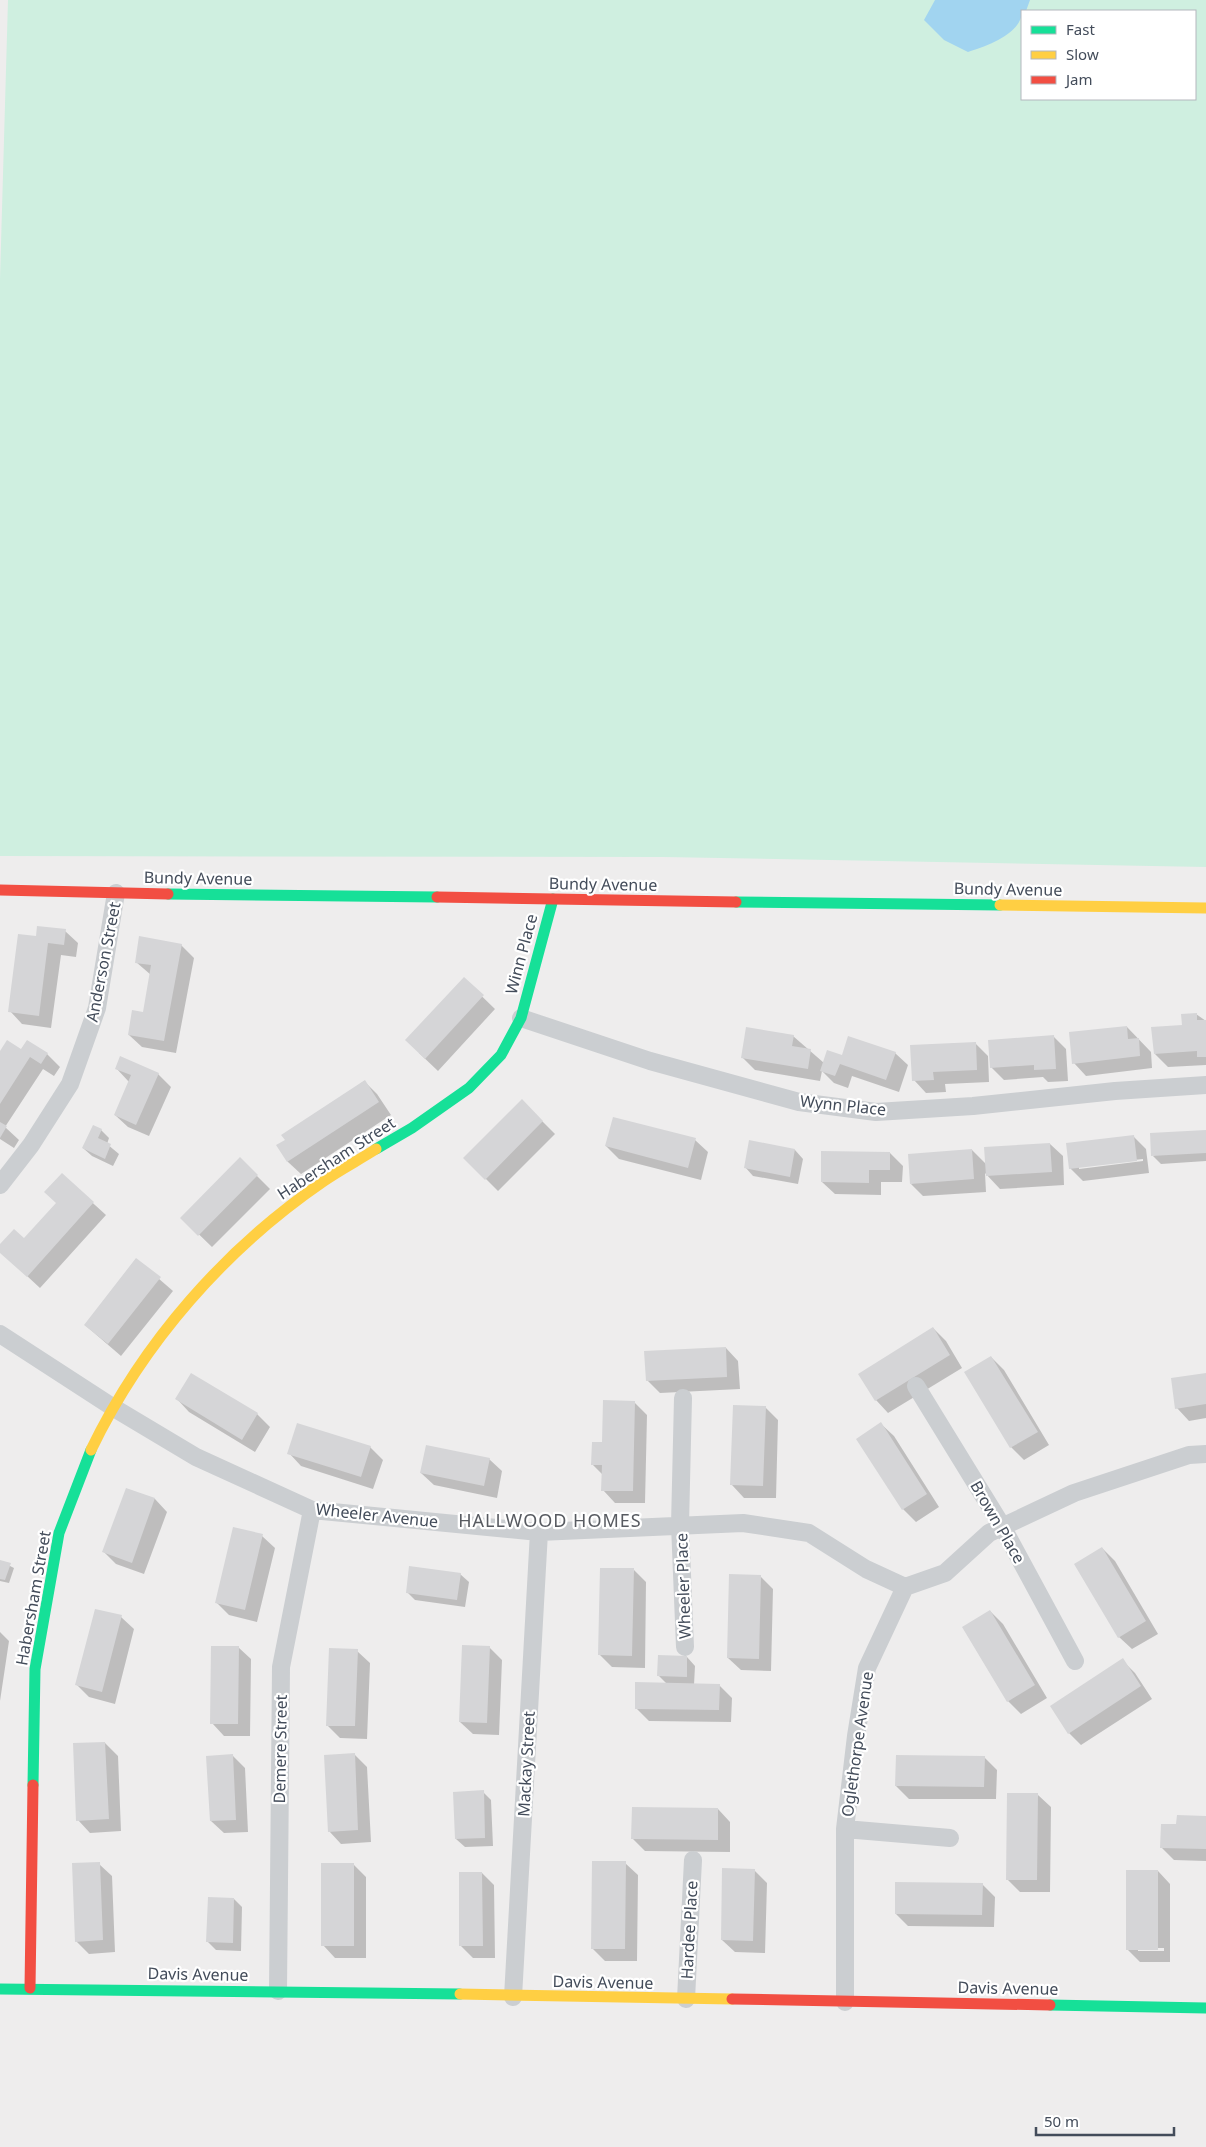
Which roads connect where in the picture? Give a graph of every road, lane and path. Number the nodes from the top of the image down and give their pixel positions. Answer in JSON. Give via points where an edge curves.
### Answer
{"nodes":[{"id":1,"x":0,"y":890,"type":"edge"},
{"id":2,"x":116,"y":893,"type":"junction"},
{"id":3,"x":553,"y":899,"type":"junction"},
{"id":4,"x":1206,"y":908,"type":"edge"},
{"id":5,"x":522,"y":1018,"type":"junction"},
{"id":6,"x":1206,"y":1085,"type":"edge"},
{"id":7,"x":0,"y":1184,"type":"edge"},
{"id":8,"x":0,"y":1334,"type":"edge"},
{"id":9,"x":916,"y":1386,"type":"dead end"},
{"id":10,"x":683,"y":1398,"type":"dead end"},
{"id":11,"x":114,"y":1408,"type":"junction"},
{"id":12,"x":1206,"y":1454,"type":"edge"},
{"id":13,"x":312,"y":1510,"type":"junction"},
{"id":14,"x":680,"y":1525,"type":"junction"},
{"id":15,"x":1002,"y":1526,"type":"junction"},
{"id":16,"x":539,"y":1532,"type":"junction"},
{"id":17,"x":905,"y":1587,"type":"junction"},
{"id":18,"x":685,"y":1647,"type":"dead end"},
{"id":19,"x":1075,"y":1661,"type":"dead end"},
{"id":20,"x":845,"y":1830,"type":"junction"},
{"id":21,"x":950,"y":1838,"type":"dead end"},
{"id":22,"x":693,"y":1860,"type":"dead end"},
{"id":23,"x":30,"y":1988,"type":"junction"},
{"id":24,"x":0,"y":1989,"type":"edge"},
{"id":25,"x":278,"y":1992,"type":"junction"},
{"id":26,"x":513,"y":1997,"type":"junction"},
{"id":27,"x":686,"y":2000,"type":"junction"},
{"id":28,"x":845,"y":2002,"type":"junction"},
{"id":29,"x":1206,"y":2008,"type":"edge"}],
"edges":[{"from":1,"to":2,"type":"street","name":"Bundy Avenue"},
{"from":2,"to":3,"type":"street","name":"Bundy Avenue"},
{"from":2,"to":7,"type":"street","name":"Anderson Street","via":[[97,1008],[70,1084],[31,1145]]},
{"from":3,"to":4,"type":"street","name":"Bundy Avenue"},
{"from":3,"to":5,"type":"street","name":"Winn Place"},
{"from":5,"to":6,"type":"street","name":"Wynn Place","via":[[650,1061],[799,1102],[876,1112]]},
{"from":5,"to":11,"type":"street","name":"Habersham Street","via":[[501,1055],[469,1088],[412,1128],[325,1180],[274,1218],[202,1285],[136,1370]]},
{"from":8,"to":11,"type":"street","name":"Wheeler Avenue"},
{"from":9,"to":15,"type":"street","name":"Brown Place"},
{"from":10,"to":14,"type":"street","name":"Wheeler Place"},
{"from":11,"to":13,"type":"street","name":"Wheeler Avenue","via":[[196,1457]]},
{"from":11,"to":23,"type":"street","name":"Habersham Street","via":[[92,1448],[59,1533],[35,1669]]},
{"from":12,"to":15,"type":"street","via":[[1189,1455],[1074,1493]]},
{"from":13,"to":16,"type":"street","name":"Wheeler Avenue"},
{"from":13,"to":25,"type":"street","name":"Demere Street","via":[[281,1668]]},
{"from":14,"to":16,"type":"street","name":"Wheeler Avenue"},
{"from":14,"to":17,"type":"street","name":"Wheeler Avenue","via":[[744,1524],[809,1534],[866,1569]]},
{"from":14,"to":18,"type":"street","name":"Wheeler Place"},
{"from":15,"to":17,"type":"street","via":[[989,1533],[945,1573]]},
{"from":15,"to":19,"type":"street","name":"Brown Place"},
{"from":16,"to":26,"type":"street","name":"Mackay Street"},
{"from":17,"to":20,"type":"street","name":"Oglethorpe Avenue","via":[[867,1668]]},
{"from":20,"to":21,"type":"street"},
{"from":20,"to":28,"type":"street","name":"Oglethorpe Avenue"},
{"from":22,"to":27,"type":"street","name":"Hardee Place"},
{"from":23,"to":24,"type":"street","name":"Davis Avenue"},
{"from":23,"to":25,"type":"street","name":"Davis Avenue"},
{"from":25,"to":26,"type":"street","name":"Davis Avenue"},
{"from":26,"to":27,"type":"street","name":"Davis Avenue"},
{"from":27,"to":28,"type":"street","name":"Davis Avenue"},
{"from":28,"to":29,"type":"street","name":"Davis Avenue"}]}
